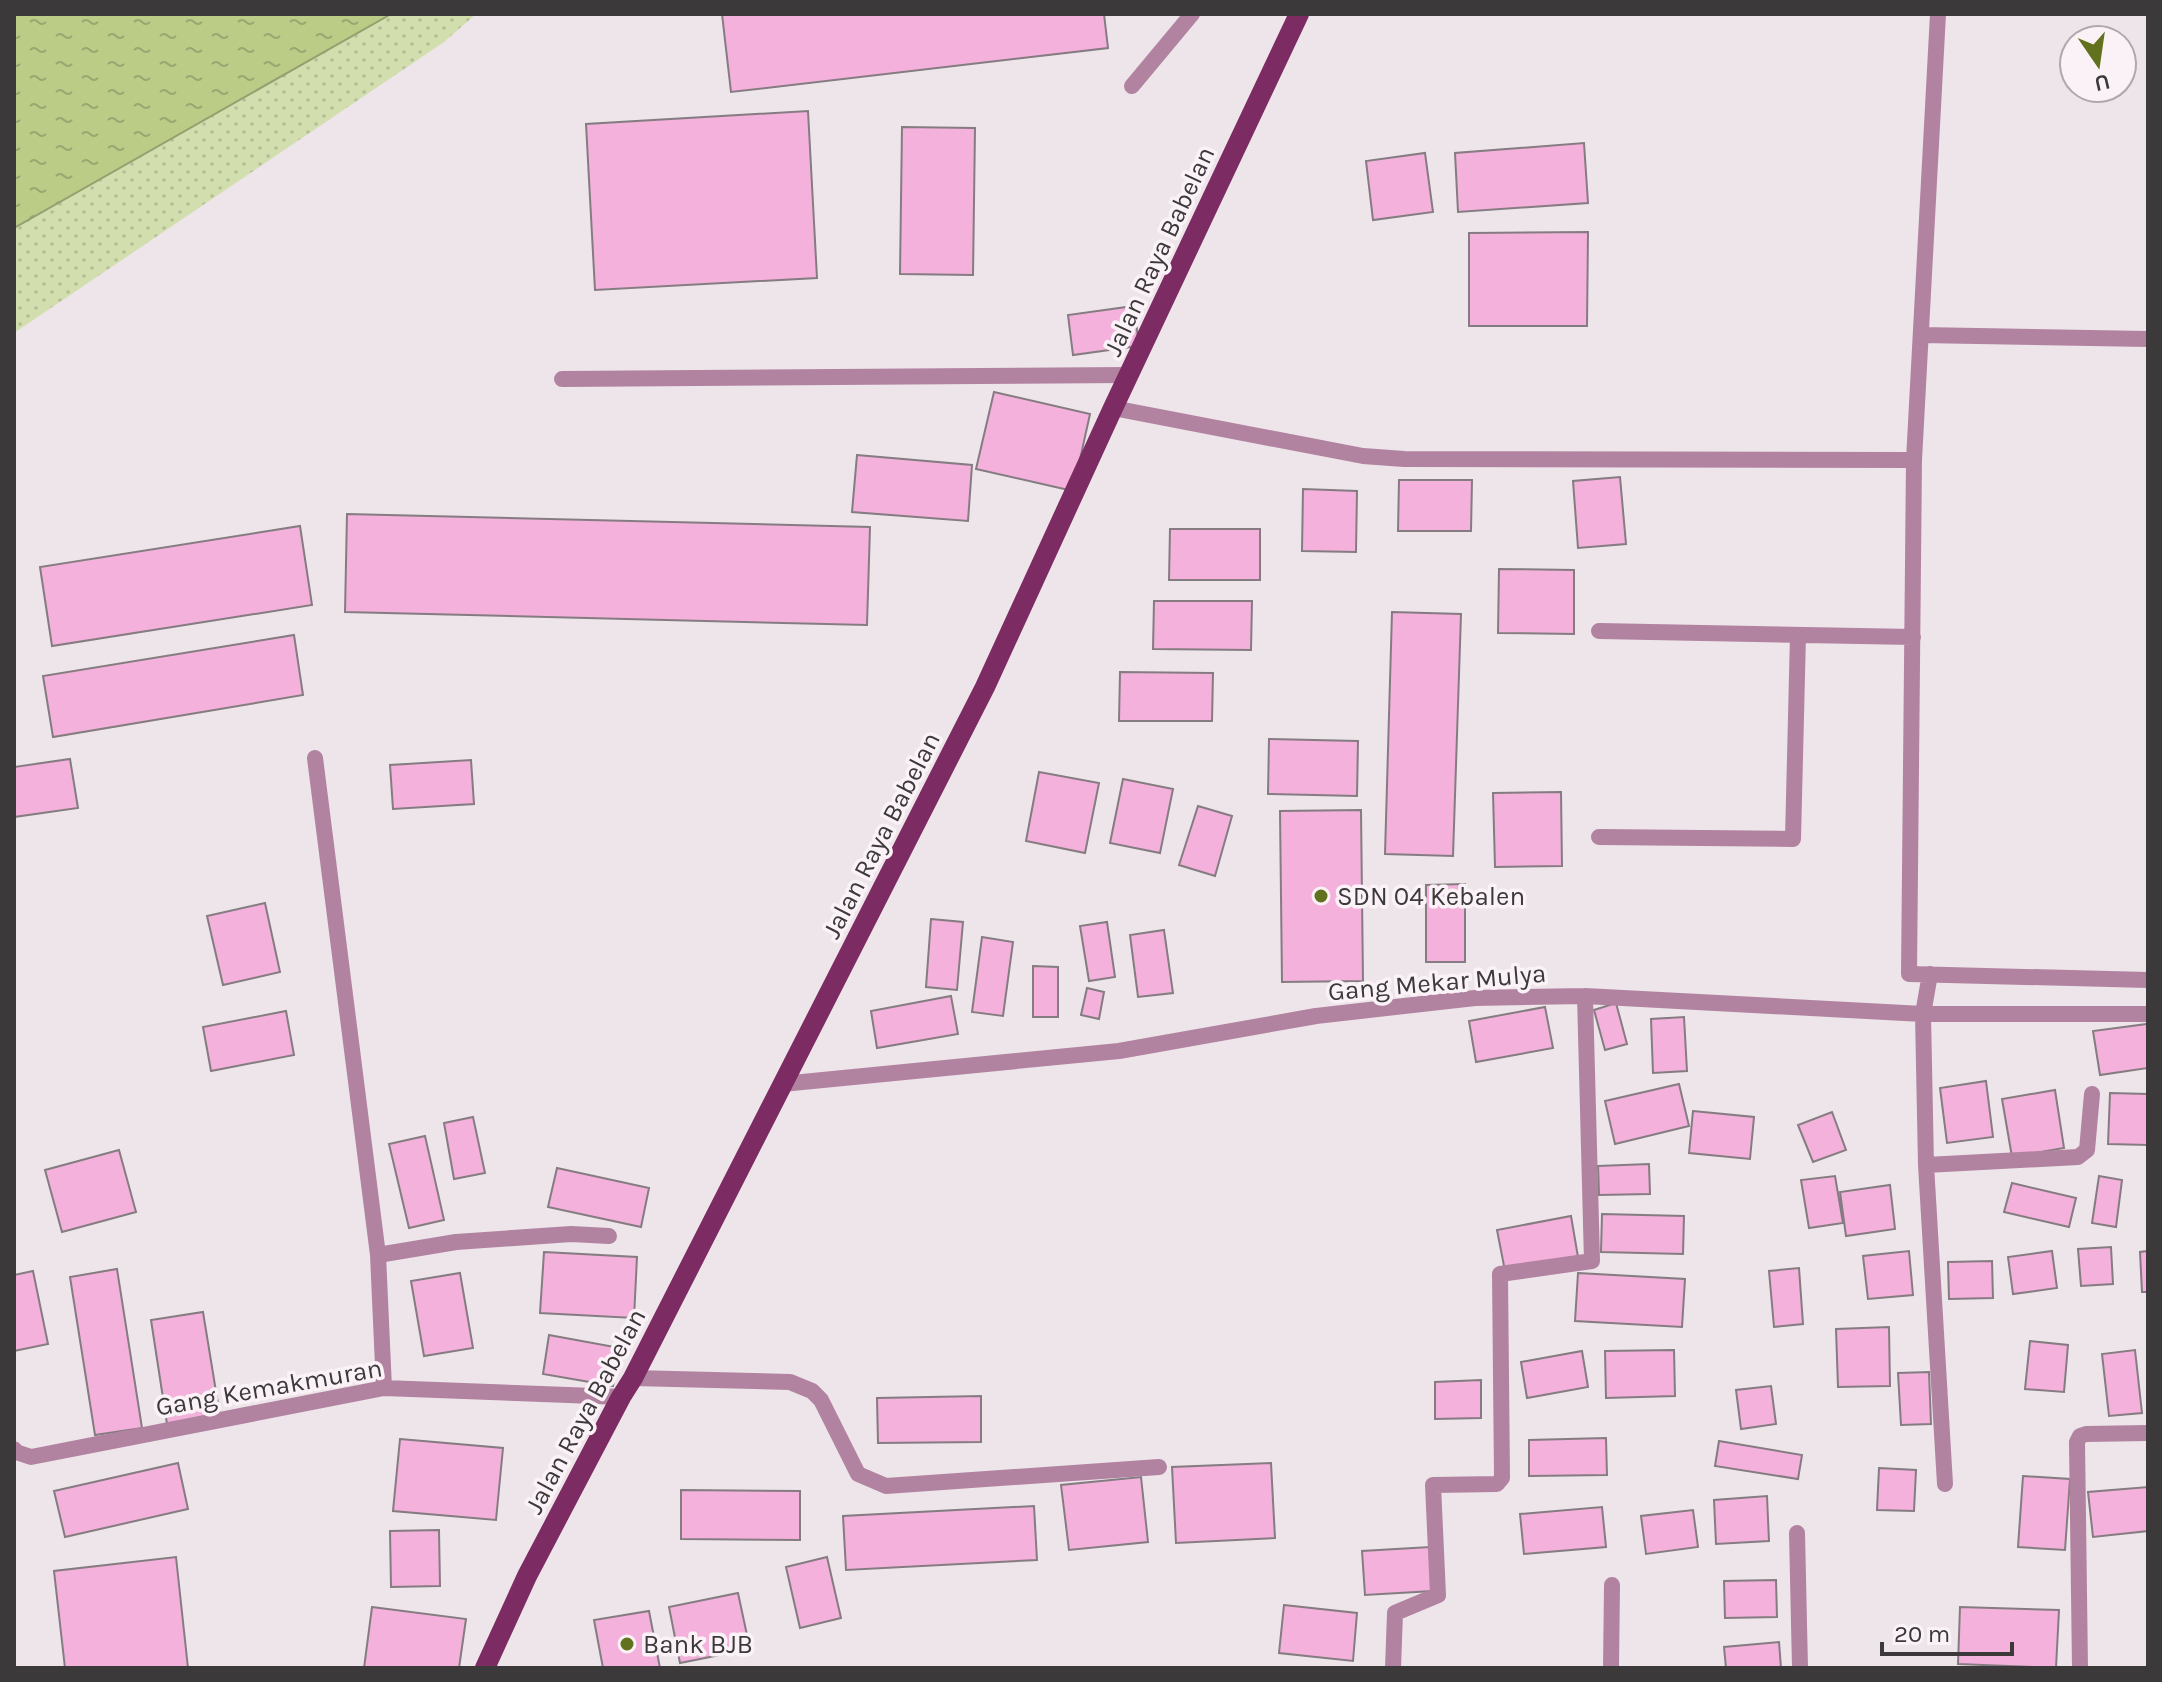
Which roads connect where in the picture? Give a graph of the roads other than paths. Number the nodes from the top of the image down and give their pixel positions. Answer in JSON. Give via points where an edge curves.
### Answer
{"nodes":[{"id":1,"x":1192,"y":14,"type":"edge"},
{"id":2,"x":1299,"y":14,"type":"edge"},
{"id":3,"x":1938,"y":14,"type":"edge"},
{"id":4,"x":1132,"y":86,"type":"dead end"},
{"id":5,"x":1921,"y":335,"type":"junction"},
{"id":6,"x":2148,"y":339,"type":"edge"},
{"id":7,"x":1129,"y":375,"type":"junction"},
{"id":8,"x":562,"y":379,"type":"dead end"},
{"id":9,"x":1113,"y":408,"type":"junction"},
{"id":10,"x":1914,"y":460,"type":"junction"},
{"id":11,"x":1599,"y":631,"type":"dead end"},
{"id":12,"x":1798,"y":635,"type":"junction"},
{"id":13,"x":1913,"y":637,"type":"junction"},
{"id":14,"x":315,"y":758,"type":"dead end"},
{"id":15,"x":1599,"y":837,"type":"dead end"},
{"id":16,"x":1930,"y":974,"type":"junction"},
{"id":17,"x":2148,"y":980,"type":"edge"},
{"id":18,"x":1585,"y":996,"type":"junction"},
{"id":19,"x":1923,"y":1014,"type":"junction"},
{"id":20,"x":2148,"y":1014,"type":"edge"},
{"id":21,"x":782,"y":1084,"type":"junction"},
{"id":22,"x":2092,"y":1094,"type":"dead end"},
{"id":23,"x":1926,"y":1165,"type":"junction"},
{"id":24,"x":609,"y":1236,"type":"dead end"},
{"id":25,"x":378,"y":1255,"type":"junction"},
{"id":26,"x":633,"y":1378,"type":"junction"},
{"id":27,"x":384,"y":1388,"type":"junction"},
{"id":28,"x":621,"y":1397,"type":"junction"},
{"id":29,"x":2148,"y":1433,"type":"edge"},
{"id":30,"x":19,"y":1452,"type":"edge"},
{"id":31,"x":1159,"y":1467,"type":"dead end"},
{"id":32,"x":1945,"y":1484,"type":"dead end"},
{"id":33,"x":1797,"y":1533,"type":"dead end"},
{"id":34,"x":1612,"y":1585,"type":"dead end"},
{"id":35,"x":485,"y":1668,"type":"edge"},
{"id":36,"x":1393,"y":1668,"type":"edge"},
{"id":37,"x":1611,"y":1668,"type":"edge"},
{"id":38,"x":1800,"y":1668,"type":"edge"},
{"id":39,"x":2080,"y":1668,"type":"edge"}],
"edges":[{"from":1,"to":4,"type":"street"},
{"from":2,"to":7,"type":"main road","name":"Jalan Raya Babelan"},
{"from":3,"to":5,"type":"street"},
{"from":5,"to":6,"type":"street"},
{"from":5,"to":10,"type":"street"},
{"from":7,"to":8,"type":"street"},
{"from":7,"to":9,"type":"main road","name":"Jalan Raya Babelan"},
{"from":9,"to":10,"type":"street","via":[[1363,456]]},
{"from":9,"to":21,"type":"main road","name":"Jalan Raya Babelan","via":[[985,687]]},
{"from":10,"to":13,"type":"street"},
{"from":11,"to":12,"type":"street"},
{"from":12,"to":13,"type":"street"},
{"from":12,"to":15,"type":"street","via":[[1793,839]]},
{"from":13,"to":16,"type":"street","via":[[1909,974]]},
{"from":14,"to":25,"type":"street"},
{"from":16,"to":17,"type":"street"},
{"from":16,"to":19,"type":"street"},
{"from":18,"to":19,"type":"street","name":"Gang Mekar Mulya"},
{"from":18,"to":21,"type":"street","name":"Gang Mekar Mulya","via":[[1475,998],[1316,1016],[1119,1051]]},
{"from":18,"to":36,"type":"street","via":[[1592,1261],[1500,1274],[1502,1478],[1497,1484],[1433,1485],[1438,1595],[1395,1613]]},
{"from":19,"to":20,"type":"street","name":"Gang Mekar Mulya"},
{"from":19,"to":23,"type":"street"},
{"from":21,"to":26,"type":"main road","name":"Jalan Raya Babelan"},
{"from":22,"to":23,"type":"street","via":[[2087,1150],[2078,1157]]},
{"from":23,"to":32,"type":"street"},
{"from":24,"to":25,"type":"street","via":[[456,1242]]},
{"from":25,"to":27,"type":"street"},
{"from":26,"to":28,"type":"main road","name":"Jalan Raya Babelan"},
{"from":26,"to":31,"type":"street","via":[[790,1382],[812,1391],[858,1474],[886,1486]]},
{"from":27,"to":28,"type":"street","name":"Gang Kemakmuran"},
{"from":27,"to":30,"type":"street","name":"Gang Kemakmuran","via":[[31,1457]]},
{"from":28,"to":35,"type":"main road","name":"Jalan Raya Babelan"},
{"from":29,"to":39,"type":"street","via":[[2086,1434],[2077,1442]]},
{"from":33,"to":38,"type":"street"},
{"from":34,"to":37,"type":"street"}]}
